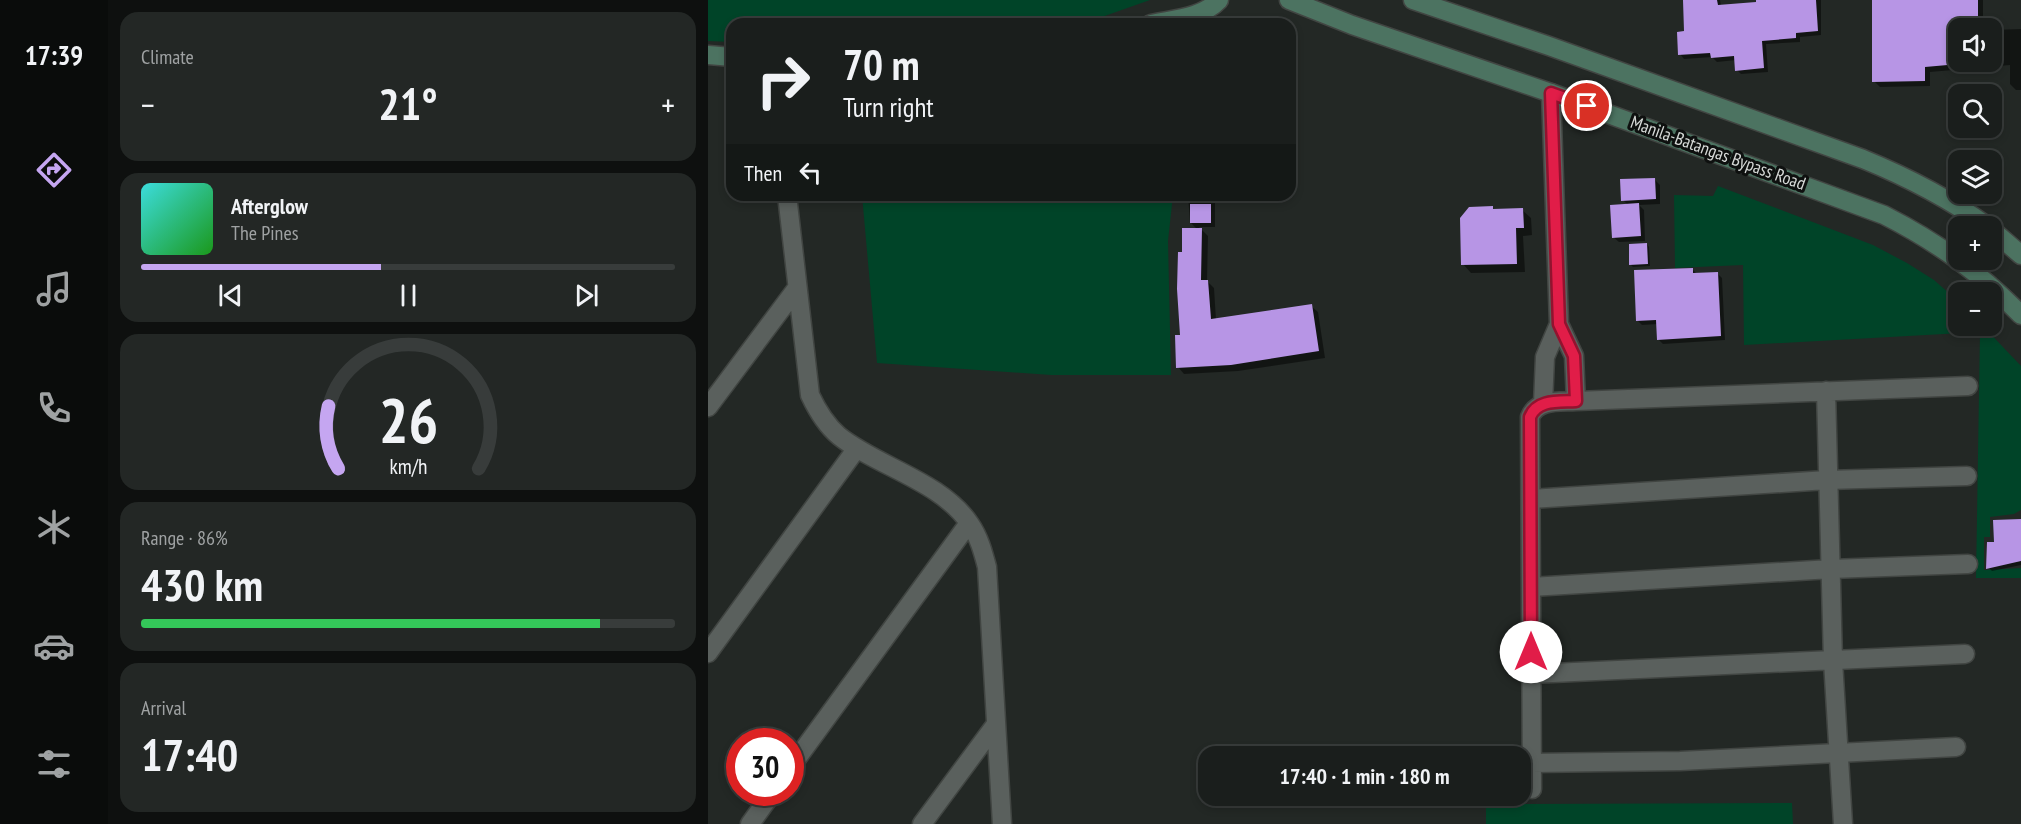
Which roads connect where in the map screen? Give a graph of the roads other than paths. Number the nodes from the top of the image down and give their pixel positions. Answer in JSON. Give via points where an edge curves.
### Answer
{"nodes":[{"id":1,"x":1219,"y":0,"type":"edge"},
{"id":2,"x":1288,"y":0,"type":"edge"},
{"id":3,"x":1413,"y":0,"type":"edge"},
{"id":4,"x":1179,"y":18,"type":"edge"},
{"id":5,"x":708,"y":55,"type":"edge"},
{"id":6,"x":726,"y":56,"type":"edge"},
{"id":7,"x":1551,"y":93,"type":"junction"},
{"id":8,"x":788,"y":201,"type":"edge"},
{"id":9,"x":1972,"y":216,"type":"edge"},
{"id":10,"x":2002,"y":239,"type":"edge"},
{"id":11,"x":2021,"y":255,"type":"edge"},
{"id":12,"x":797,"y":288,"type":"junction"},
{"id":13,"x":2021,"y":315,"type":"edge"},
{"id":14,"x":1559,"y":324,"type":"junction"},
{"id":15,"x":1968,"y":386,"type":"dead end"},
{"id":16,"x":1826,"y":391,"type":"junction"},
{"id":17,"x":1576,"y":401,"type":"junction"},
{"id":18,"x":1543,"y":404,"type":"junction"},
{"id":19,"x":708,"y":407,"type":"edge"},
{"id":20,"x":857,"y":448,"type":"junction"},
{"id":21,"x":1967,"y":476,"type":"dead end"},
{"id":22,"x":1827,"y":480,"type":"junction"},
{"id":23,"x":1531,"y":499,"type":"junction"},
{"id":24,"x":969,"y":523,"type":"junction"},
{"id":25,"x":1968,"y":564,"type":"dead end"},
{"id":26,"x":1831,"y":568,"type":"junction"},
{"id":27,"x":1531,"y":586,"type":"junction"},
{"id":28,"x":708,"y":652,"type":"edge"},
{"id":29,"x":1965,"y":654,"type":"dead end"},
{"id":30,"x":1833,"y":661,"type":"junction"},
{"id":31,"x":1531,"y":674,"type":"junction"},
{"id":32,"x":996,"y":724,"type":"junction"},
{"id":33,"x":1956,"y":747,"type":"dead end"},
{"id":34,"x":804,"y":749,"type":"edge"},
{"id":35,"x":1840,"y":753,"type":"junction"},
{"id":36,"x":1532,"y":763,"type":"junction"},
{"id":37,"x":1532,"y":789,"type":"dead end"},
{"id":38,"x":763,"y":806,"type":"edge"},
{"id":39,"x":750,"y":824,"type":"edge"},
{"id":40,"x":922,"y":824,"type":"edge"},
{"id":41,"x":1002,"y":824,"type":"edge"},
{"id":42,"x":1843,"y":824,"type":"edge"}],
"edges":[{"from":1,"to":4,"type":"main road","via":[[1194,15]]},
{"from":2,"to":7,"type":"main road","name":"Manila-Batangas Bypass Road"},
{"from":3,"to":9,"type":"main road","via":[[1863,159],[1902,175]]},
{"from":5,"to":6,"type":"main road"},
{"from":7,"to":13,"type":"main road","name":"Manila-Batangas Bypass Road","via":[[1884,215],[1950,253]]},
{"from":7,"to":14,"type":"street"},
{"from":8,"to":12,"type":"street"},
{"from":10,"to":11,"type":"main road"},
{"from":12,"to":19,"type":"street"},
{"from":12,"to":20,"type":"street","via":[[810,395],[837,435]]},
{"from":14,"to":17,"type":"street","via":[[1574,356]]},
{"from":14,"to":18,"type":"street","via":[[1545,357]]},
{"from":15,"to":16,"type":"street"},
{"from":16,"to":17,"type":"street"},
{"from":16,"to":22,"type":"street"},
{"from":17,"to":18,"type":"street"},
{"from":18,"to":23,"type":"street","via":[[1530,417]]},
{"from":20,"to":24,"type":"street","via":[[927,487]]},
{"from":20,"to":28,"type":"street"},
{"from":21,"to":22,"type":"street"},
{"from":22,"to":23,"type":"street"},
{"from":22,"to":26,"type":"street"},
{"from":23,"to":27,"type":"street"},
{"from":24,"to":32,"type":"street","via":[[987,567]]},
{"from":24,"to":34,"type":"street"},
{"from":25,"to":26,"type":"street"},
{"from":26,"to":27,"type":"street"},
{"from":26,"to":30,"type":"street"},
{"from":27,"to":31,"type":"street"},
{"from":29,"to":30,"type":"street"},
{"from":30,"to":31,"type":"street"},
{"from":30,"to":35,"type":"street"},
{"from":31,"to":36,"type":"street"},
{"from":32,"to":40,"type":"street"},
{"from":32,"to":41,"type":"street"},
{"from":33,"to":35,"type":"street"},
{"from":35,"to":36,"type":"street"},
{"from":35,"to":42,"type":"street"},
{"from":36,"to":37,"type":"street"},
{"from":38,"to":39,"type":"street"}]}
